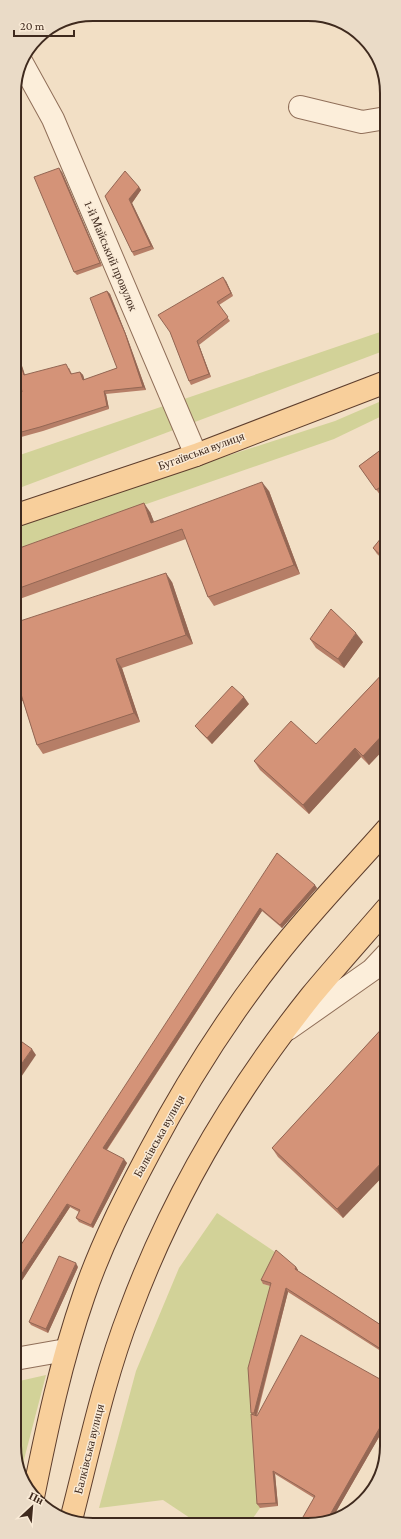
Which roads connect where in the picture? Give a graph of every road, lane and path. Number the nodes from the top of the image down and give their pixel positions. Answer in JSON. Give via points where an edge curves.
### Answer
{"nodes":[{"id":1,"x":25,"y":68,"type":"edge"},
{"id":2,"x":300,"y":107,"type":"dead end"},
{"id":3,"x":380,"y":119,"type":"edge"},
{"id":4,"x":380,"y":384,"type":"edge"},
{"id":5,"x":196,"y":455,"type":"junction"},
{"id":6,"x":21,"y":514,"type":"edge"},
{"id":7,"x":380,"y":837,"type":"edge"},
{"id":8,"x":380,"y":916,"type":"edge"},
{"id":9,"x":380,"y":961,"type":"edge"},
{"id":10,"x":286,"y":1031,"type":"junction"},
{"id":11,"x":66,"y":1350,"type":"junction"},
{"id":12,"x":21,"y":1358,"type":"edge"},
{"id":13,"x":35,"y":1487,"type":"edge"},
{"id":14,"x":72,"y":1515,"type":"edge"}],
"edges":[{"from":1,"to":5,"type":"street","name":"1-й Майський провулок","via":[[53,119]]},
{"from":2,"to":3,"type":"street","via":[[362,122]]},
{"from":4,"to":5,"type":"main road","name":"Бугаївська вулиця"},
{"from":5,"to":6,"type":"main road","name":"Бугаївська вулиця"},
{"from":7,"to":11,"type":"main road","name":"Балківська вулиця","via":[[276,956],[220,1031],[120,1206],[85,1293]]},
{"from":8,"to":10,"type":"main road","name":"Балківська вулиця","via":[[311,997]]},
{"from":9,"to":10,"type":"street","via":[[372,970]]},
{"from":10,"to":14,"type":"main road","name":"Балківська вулиця","via":[[206,1149],[166,1226],[130,1311],[100,1405]]},
{"from":11,"to":12,"type":"street"},
{"from":11,"to":13,"type":"main road","name":"Балківська вулиця"}]}
